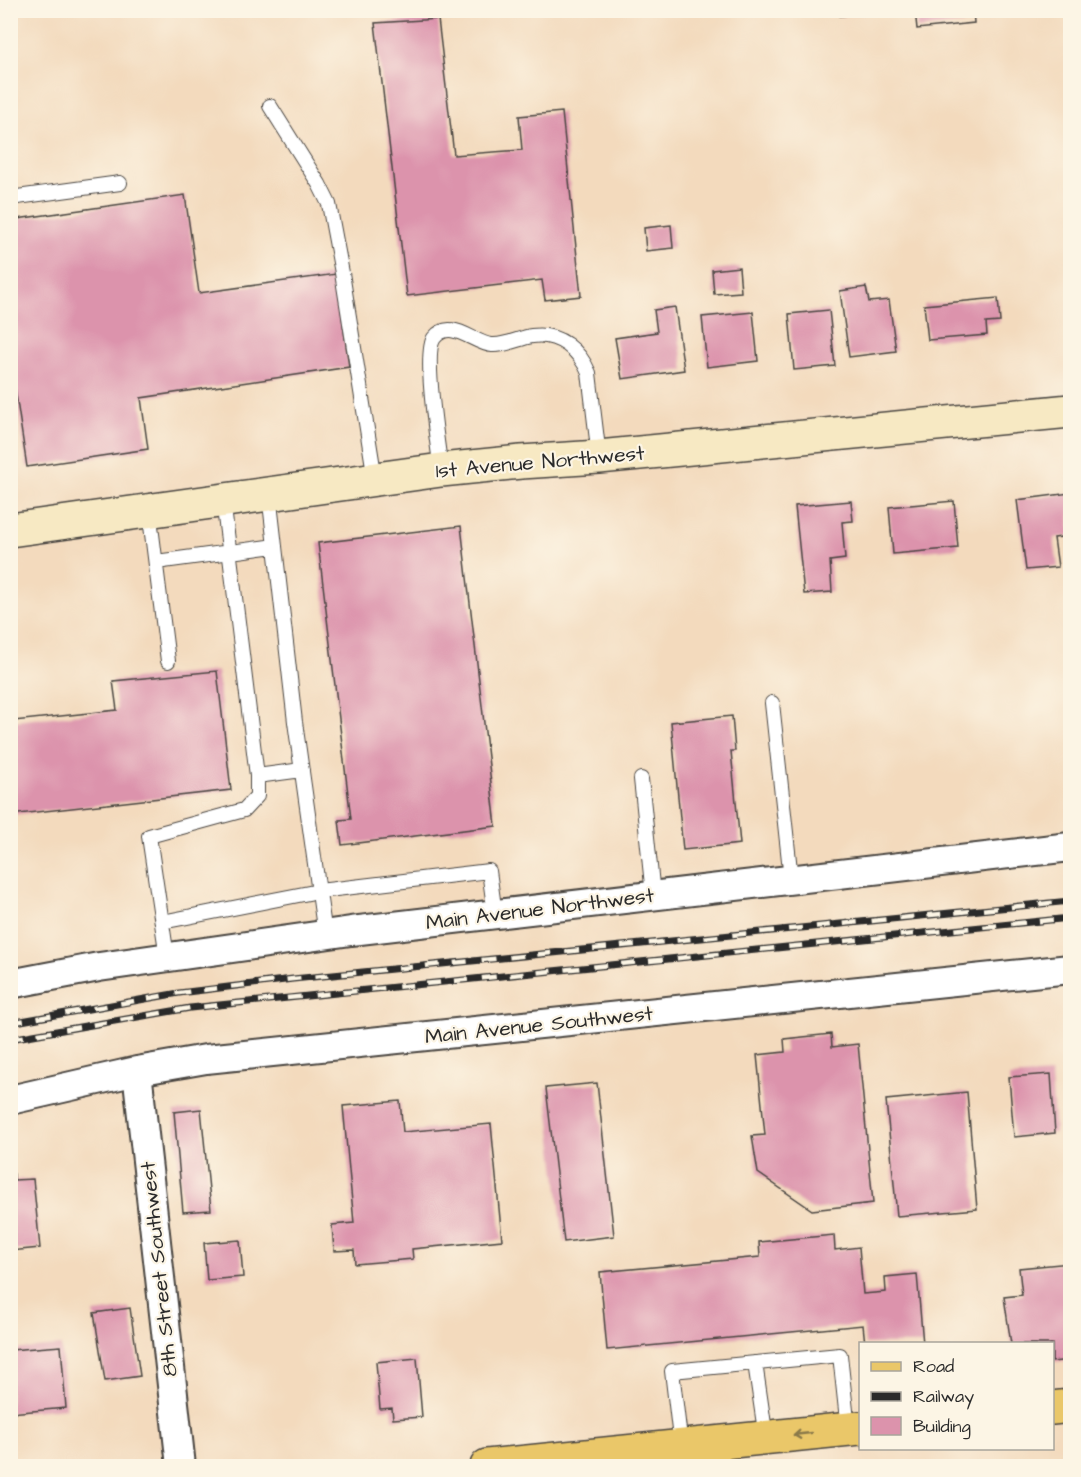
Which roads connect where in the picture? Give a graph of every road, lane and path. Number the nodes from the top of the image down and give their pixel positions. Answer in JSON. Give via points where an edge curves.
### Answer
{"nodes":[{"id":1,"x":270,"y":106,"type":"dead end"},
{"id":2,"x":120,"y":183,"type":"dead end"},
{"id":3,"x":10,"y":198,"type":"edge"},
{"id":4,"x":1071,"y":411,"type":"edge"},
{"id":5,"x":599,"y":457,"type":"junction"},
{"id":6,"x":441,"y":470,"type":"junction"},
{"id":7,"x":375,"y":479,"type":"junction"},
{"id":8,"x":270,"y":494,"type":"junction"},
{"id":9,"x":223,"y":500,"type":"junction"},
{"id":10,"x":149,"y":510,"type":"junction"},
{"id":11,"x":10,"y":530,"type":"edge"},
{"id":12,"x":275,"y":546,"type":"junction"},
{"id":13,"x":230,"y":552,"type":"junction"},
{"id":14,"x":156,"y":562,"type":"junction"},
{"id":15,"x":168,"y":661,"type":"dead end"},
{"id":16,"x":772,"y":704,"type":"dead end"},
{"id":17,"x":302,"y":770,"type":"junction"},
{"id":18,"x":257,"y":776,"type":"junction"},
{"id":19,"x":640,"y":779,"type":"dead end"},
{"id":20,"x":1071,"y":847,"type":"edge"},
{"id":21,"x":790,"y":879,"type":"junction"},
{"id":22,"x":319,"y":891,"type":"junction"},
{"id":23,"x":653,"y":895,"type":"junction"},
{"id":24,"x":495,"y":914,"type":"junction"},
{"id":25,"x":162,"y":922,"type":"junction"},
{"id":26,"x":325,"y":935,"type":"junction"},
{"id":27,"x":167,"y":957,"type":"junction"},
{"id":28,"x":1071,"y":969,"type":"edge"},
{"id":29,"x":10,"y":984,"type":"edge"},
{"id":30,"x":137,"y":1071,"type":"junction"},
{"id":31,"x":10,"y":1100,"type":"edge"},
{"id":32,"x":755,"y":1363,"type":"junction"},
{"id":33,"x":1071,"y":1406,"type":"edge"},
{"id":34,"x":1054,"y":1408,"type":"edge"},
{"id":35,"x":854,"y":1429,"type":"edge"},
{"id":36,"x":766,"y":1438,"type":"junction"},
{"id":37,"x":681,"y":1447,"type":"junction"},
{"id":38,"x":181,"y":1467,"type":"edge"},
{"id":39,"x":487,"y":1467,"type":"edge"}],
"edges":[{"from":1,"to":7,"type":"lane","via":[[329,204]]},
{"from":2,"to":3,"type":"lane"},
{"from":4,"to":5,"type":"street","name":"1st Avenue Northwest"},
{"from":5,"to":6,"type":"street","name":"1st Avenue Northwest"},
{"from":5,"to":6,"type":"lane","via":[[589,373],[569,346],[534,335],[496,346],[458,330],[441,332],[430,349]]},
{"from":6,"to":7,"type":"street","name":"1st Avenue Northwest"},
{"from":7,"to":8,"type":"street","name":"1st Avenue Northwest"},
{"from":8,"to":9,"type":"street","name":"1st Avenue Northwest"},
{"from":8,"to":12,"type":"lane"},
{"from":9,"to":10,"type":"street","name":"1st Avenue Northwest"},
{"from":9,"to":13,"type":"lane"},
{"from":10,"to":11,"type":"street","name":"1st Avenue Northwest"},
{"from":10,"to":14,"type":"lane"},
{"from":12,"to":13,"type":"lane"},
{"from":12,"to":17,"type":"lane"},
{"from":13,"to":14,"type":"lane"},
{"from":13,"to":18,"type":"lane"},
{"from":14,"to":15,"type":"lane"},
{"from":16,"to":21,"type":"lane"},
{"from":17,"to":18,"type":"lane"},
{"from":17,"to":22,"type":"lane"},
{"from":18,"to":25,"type":"lane","via":[[257,796],[244,810],[149,836]]},
{"from":19,"to":23,"type":"lane"},
{"from":20,"to":21,"type":"street","name":"Main Avenue Northwest"},
{"from":21,"to":23,"type":"street","name":"Main Avenue Northwest"},
{"from":22,"to":24,"type":"lane","via":[[489,871]]},
{"from":22,"to":25,"type":"lane"},
{"from":22,"to":26,"type":"lane"},
{"from":23,"to":24,"type":"street","name":"Main Avenue Northwest"},
{"from":24,"to":26,"type":"street","name":"Main Avenue Northwest"},
{"from":25,"to":27,"type":"lane"},
{"from":26,"to":27,"type":"street","name":"Main Avenue Northwest"},
{"from":27,"to":29,"type":"street","name":"Main Avenue Northwest"},
{"from":28,"to":30,"type":"street","name":"Main Avenue Southwest","via":[[206,1059]]},
{"from":30,"to":31,"type":"street","name":"Main Avenue Southwest"},
{"from":30,"to":38,"type":"street","name":"8th Street Southwest"},
{"from":32,"to":35,"type":"lane","via":[[840,1355]]},
{"from":32,"to":36,"type":"lane"},
{"from":32,"to":37,"type":"lane","via":[[672,1371]]},
{"from":33,"to":34,"type":"main road"},
{"from":35,"to":36,"type":"main road","one_way":true},
{"from":36,"to":37,"type":"main road"},
{"from":37,"to":39,"type":"main road"}]}
